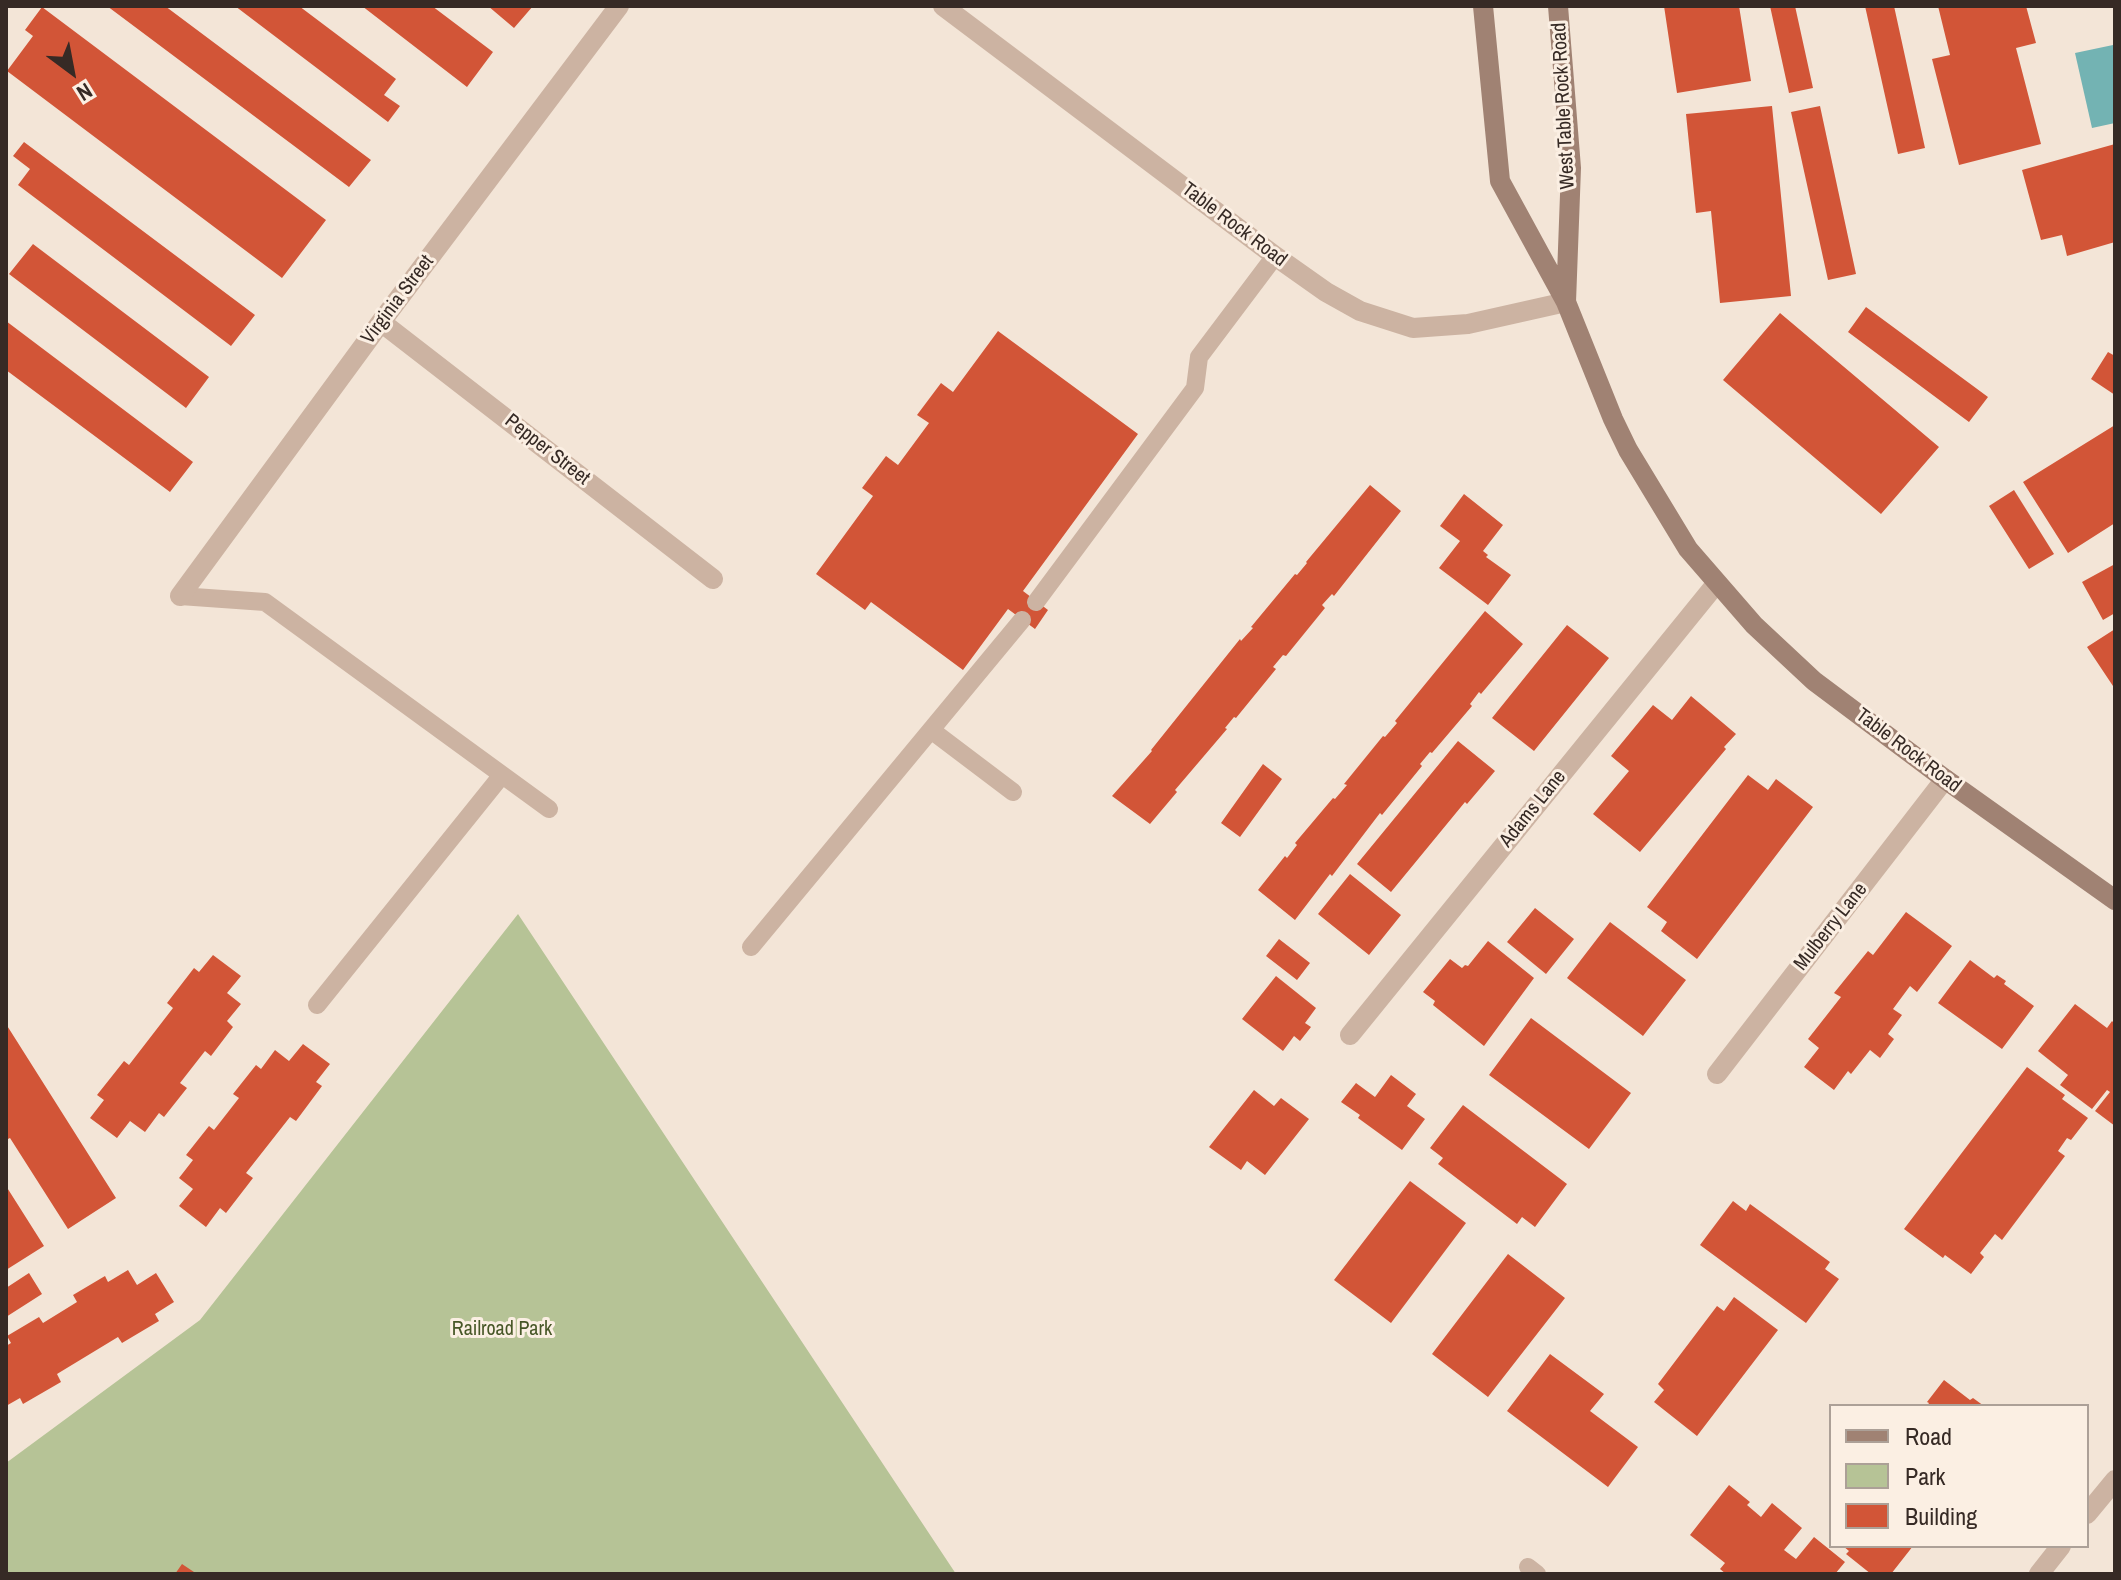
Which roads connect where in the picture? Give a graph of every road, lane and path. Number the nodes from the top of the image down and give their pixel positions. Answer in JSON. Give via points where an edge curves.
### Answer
{"nodes":[{"id":1,"x":619,"y":6,"type":"edge"},
{"id":2,"x":943,"y":6,"type":"edge"},
{"id":3,"x":1483,"y":6,"type":"edge"},
{"id":4,"x":1558,"y":6,"type":"edge"},
{"id":5,"x":1275,"y":256,"type":"junction"},
{"id":6,"x":1566,"y":302,"type":"junction"},
{"id":7,"x":381,"y":322,"type":"junction"},
{"id":8,"x":713,"y":579,"type":"dead end"},
{"id":9,"x":1716,"y":584,"type":"junction"},
{"id":10,"x":180,"y":596,"type":"joint"},
{"id":11,"x":1036,"y":602,"type":"dead end"},
{"id":12,"x":1022,"y":620,"type":"dead end"},
{"id":13,"x":931,"y":730,"type":"junction"},
{"id":14,"x":502,"y":775,"type":"junction"},
{"id":15,"x":1945,"y":779,"type":"junction"},
{"id":16,"x":1013,"y":792,"type":"dead end"},
{"id":17,"x":549,"y":809,"type":"dead end"},
{"id":18,"x":2115,"y":900,"type":"edge"},
{"id":19,"x":751,"y":947,"type":"dead end"},
{"id":20,"x":317,"y":1005,"type":"dead end"},
{"id":21,"x":1350,"y":1035,"type":"dead end"},
{"id":22,"x":1717,"y":1074,"type":"dead end"},
{"id":23,"x":2115,"y":1480,"type":"edge"},
{"id":24,"x":2089,"y":1512,"type":"edge"},
{"id":25,"x":2059,"y":1548,"type":"edge"},
{"id":26,"x":2039,"y":1574,"type":"edge"}],
"edges":[{"from":1,"to":7,"type":"street","name":"Virginia Street"},
{"from":2,"to":5,"type":"street","name":"Table Rock Road"},
{"from":3,"to":6,"type":"main road","name":"West Table Rock Road","via":[[1500,181]]},
{"from":4,"to":6,"type":"main road","name":"West Table Rock Road","via":[[1571,168]]},
{"from":5,"to":6,"type":"street","name":"Table Rock Road","via":[[1360,311],[1413,328],[1468,324]]},
{"from":5,"to":11,"type":"lane","via":[[1199,357],[1195,388]]},
{"from":6,"to":9,"type":"main road","name":"West Table Rock Road","via":[[1628,450],[1688,549]]},
{"from":7,"to":8,"type":"street","name":"Pepper Street"},
{"from":7,"to":10,"type":"street","name":"Virginia Street"},
{"from":9,"to":15,"type":"main road","name":"Table Rock Road","via":[[1814,681]]},
{"from":9,"to":21,"type":"street","name":"Adams Lane"},
{"from":10,"to":14,"type":"lane","via":[[265,602]]},
{"from":12,"to":13,"type":"lane"},
{"from":13,"to":16,"type":"lane"},
{"from":13,"to":19,"type":"lane"},
{"from":14,"to":17,"type":"lane"},
{"from":14,"to":20,"type":"lane"},
{"from":15,"to":18,"type":"main road","name":"Table Rock Road"},
{"from":15,"to":22,"type":"street","name":"Mulberry Lane"},
{"from":23,"to":24,"type":"street"},
{"from":25,"to":26,"type":"street"}]}
